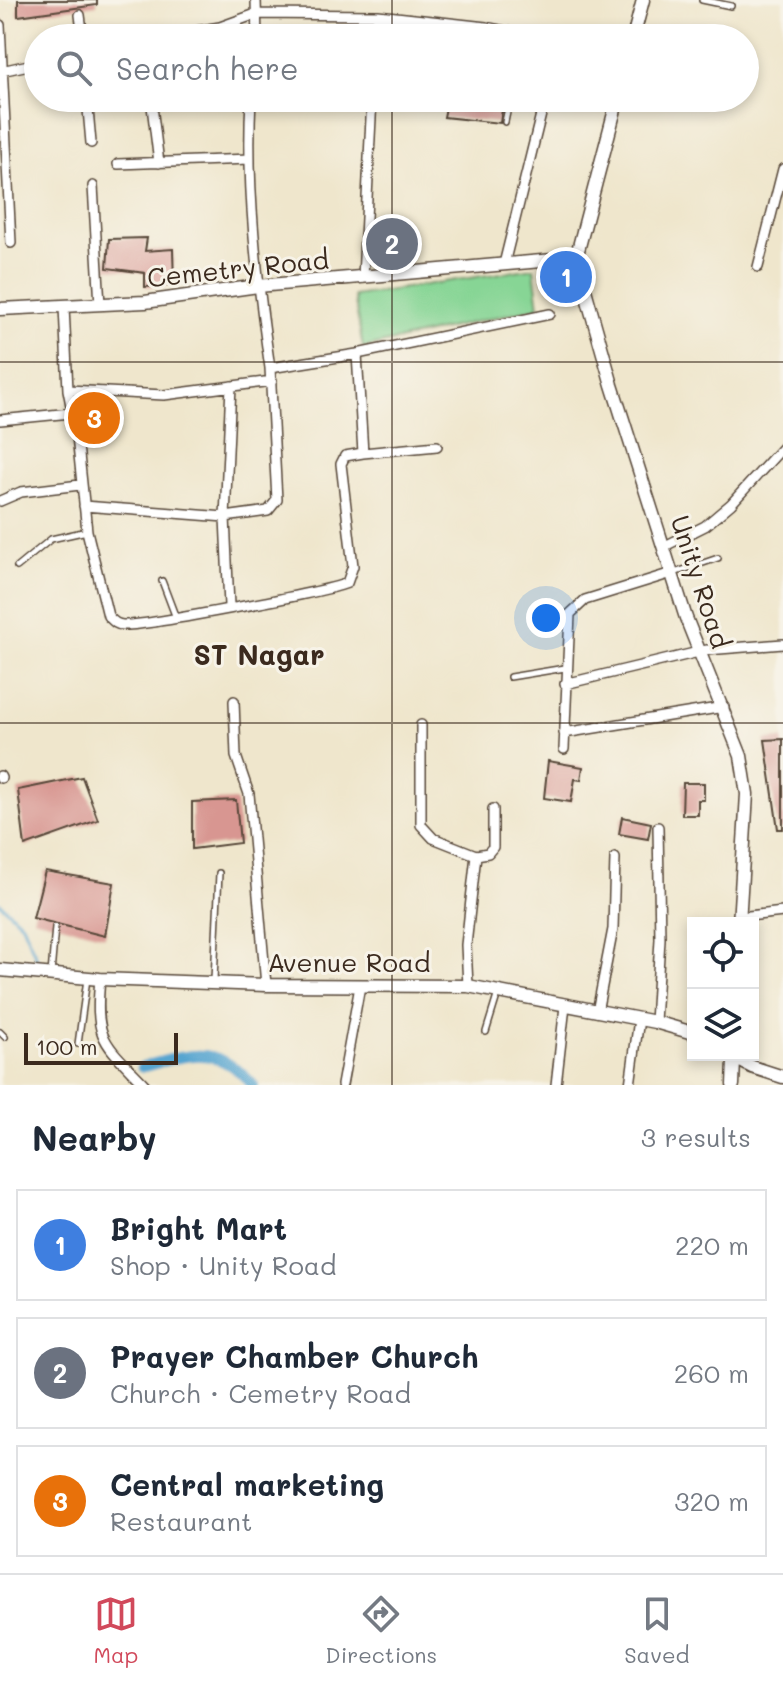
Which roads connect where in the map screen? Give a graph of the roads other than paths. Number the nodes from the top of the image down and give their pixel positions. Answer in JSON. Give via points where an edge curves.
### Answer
{"nodes":[{"id":1,"x":256,"y":0,"type":"edge"},
{"id":2,"x":643,"y":0,"type":"edge"},
{"id":3,"x":702,"y":0,"type":"edge"},
{"id":4,"x":731,"y":6,"type":"dead end"},
{"id":5,"x":256,"y":14,"type":"junction"},
{"id":6,"x":80,"y":15,"type":"dead end"},
{"id":7,"x":378,"y":15,"type":"junction"},
{"id":8,"x":81,"y":24,"type":"edge"},
{"id":9,"x":228,"y":24,"type":"edge"},
{"id":10,"x":256,"y":24,"type":"edge"},
{"id":11,"x":377,"y":24,"type":"edge"},
{"id":12,"x":440,"y":24,"type":"edge"},
{"id":13,"x":637,"y":24,"type":"edge"},
{"id":14,"x":0,"y":25,"type":"edge"},
{"id":15,"x":24,"y":66,"type":"edge"},
{"id":16,"x":1,"y":71,"type":"edge"},
{"id":17,"x":88,"y":112,"type":"edge"},
{"id":18,"x":153,"y":112,"type":"edge"},
{"id":19,"x":251,"y":112,"type":"edge"},
{"id":20,"x":371,"y":112,"type":"edge"},
{"id":21,"x":507,"y":112,"type":"edge"},
{"id":22,"x":542,"y":112,"type":"edge"},
{"id":23,"x":614,"y":112,"type":"edge"},
{"id":24,"x":505,"y":122,"type":"dead end"},
{"id":25,"x":91,"y":143,"type":"dead end"},
{"id":26,"x":250,"y":159,"type":"junction"},
{"id":27,"x":159,"y":163,"type":"junction"},
{"id":28,"x":118,"y":164,"type":"dead end"},
{"id":29,"x":783,"y":169,"type":"edge"},
{"id":30,"x":93,"y":186,"type":"dead end"},
{"id":31,"x":11,"y":243,"type":"dead end"},
{"id":32,"x":576,"y":258,"type":"junction"},
{"id":33,"x":504,"y":264,"type":"junction"},
{"id":34,"x":758,"y":267,"type":"dead end"},
{"id":35,"x":363,"y":278,"type":"junction"},
{"id":36,"x":258,"y":286,"type":"junction"},
{"id":37,"x":100,"y":305,"type":"junction"},
{"id":38,"x":64,"y":307,"type":"junction"},
{"id":39,"x":0,"y":309,"type":"edge"},
{"id":40,"x":550,"y":314,"type":"dead end"},
{"id":41,"x":357,"y":354,"type":"junction"},
{"id":42,"x":270,"y":368,"type":"junction"},
{"id":43,"x":272,"y":381,"type":"junction"},
{"id":44,"x":231,"y":386,"type":"junction"},
{"id":45,"x":68,"y":390,"type":"junction"},
{"id":46,"x":71,"y":413,"type":"junction"},
{"id":47,"x":0,"y":420,"type":"edge"},
{"id":48,"x":437,"y":446,"type":"dead end"},
{"id":49,"x":783,"y":447,"type":"edge"},
{"id":50,"x":363,"y":453,"type":"junction"},
{"id":51,"x":80,"y":485,"type":"junction"},
{"id":52,"x":0,"y":501,"type":"edge"},
{"id":53,"x":84,"y":506,"type":"junction"},
{"id":54,"x":225,"y":517,"type":"junction"},
{"id":55,"x":87,"y":531,"type":"junction"},
{"id":56,"x":665,"y":546,"type":"junction"},
{"id":57,"x":718,"y":558,"type":"dead end"},
{"id":58,"x":17,"y":567,"type":"dead end"},
{"id":59,"x":672,"y":573,"type":"junction"},
{"id":60,"x":162,"y":581,"type":"dead end"},
{"id":61,"x":229,"y":606,"type":"junction"},
{"id":62,"x":176,"y":618,"type":"junction"},
{"id":63,"x":783,"y":644,"type":"edge"},
{"id":64,"x":698,"y":653,"type":"junction"},
{"id":65,"x":565,"y":668,"type":"junction"},
{"id":66,"x":510,"y":677,"type":"dead end"},
{"id":67,"x":565,"y":684,"type":"junction"},
{"id":68,"x":234,"y":701,"type":"dead end"},
{"id":69,"x":724,"y":707,"type":"junction"},
{"id":70,"x":421,"y":725,"type":"dead end"},
{"id":71,"x":564,"y":733,"type":"junction"},
{"id":72,"x":564,"y":749,"type":"dead end"},
{"id":73,"x":493,"y":809,"type":"dead end"},
{"id":74,"x":658,"y":827,"type":"dead end"},
{"id":75,"x":476,"y":855,"type":"junction"},
{"id":76,"x":615,"y":858,"type":"dead end"},
{"id":77,"x":219,"y":873,"type":"dead end"},
{"id":78,"x":783,"y":912,"type":"edge"},
{"id":79,"x":740,"y":917,"type":"edge"},
{"id":80,"x":756,"y":917,"type":"edge"},
{"id":81,"x":55,"y":927,"type":"dead end"},
{"id":82,"x":0,"y":970,"type":"edge"},
{"id":83,"x":51,"y":974,"type":"junction"},
{"id":84,"x":94,"y":978,"type":"junction"},
{"id":85,"x":214,"y":981,"type":"junction"},
{"id":86,"x":266,"y":985,"type":"junction"},
{"id":87,"x":360,"y":986,"type":"junction"},
{"id":88,"x":468,"y":986,"type":"junction"},
{"id":89,"x":498,"y":993,"type":"junction"},
{"id":90,"x":565,"y":1006,"type":"junction"},
{"id":91,"x":597,"y":1012,"type":"junction"},
{"id":92,"x":639,"y":1019,"type":"junction"},
{"id":93,"x":655,"y":1022,"type":"junction"},
{"id":94,"x":687,"y":1031,"type":"edge"},
{"id":95,"x":486,"y":1032,"type":"dead end"},
{"id":96,"x":78,"y":1044,"type":"dead end"},
{"id":97,"x":732,"y":1061,"type":"edge"},
{"id":98,"x":742,"y":1061,"type":"edge"},
{"id":99,"x":783,"y":1077,"type":"edge"},
{"id":100,"x":145,"y":1085,"type":"edge"},
{"id":101,"x":342,"y":1085,"type":"edge"},
{"id":102,"x":556,"y":1085,"type":"edge"},
{"id":103,"x":630,"y":1085,"type":"edge"},
{"id":104,"x":733,"y":1085,"type":"edge"}],
"edges":[{"from":1,"to":5,"type":"street"},
{"from":2,"to":13,"type":"street"},
{"from":3,"to":4,"type":"lane"},
{"from":5,"to":7,"type":"street"},
{"from":5,"to":9,"type":"street"},
{"from":5,"to":10,"type":"street"},
{"from":6,"to":8,"type":"street"},
{"from":7,"to":11,"type":"street"},
{"from":7,"to":12,"type":"street"},
{"from":14,"to":16,"type":"street"},
{"from":15,"to":16,"type":"street"},
{"from":16,"to":31,"type":"street"},
{"from":17,"to":25,"type":"street"},
{"from":18,"to":27,"type":"street"},
{"from":19,"to":26,"type":"street"},
{"from":20,"to":35,"type":"street"},
{"from":21,"to":24,"type":"lane"},
{"from":22,"to":33,"type":"street"},
{"from":23,"to":32,"type":"street"},
{"from":26,"to":27,"type":"street"},
{"from":26,"to":36,"type":"street"},
{"from":27,"to":28,"type":"street"},
{"from":29,"to":34,"type":"street"},
{"from":30,"to":37,"type":"street"},
{"from":32,"to":33,"type":"street","name":"Cemetry Road"},
{"from":32,"to":56,"type":"street","name":"Unity Road"},
{"from":33,"to":35,"type":"street","name":"Cemetry Road"},
{"from":35,"to":36,"type":"street","name":"Cemetry Road"},
{"from":36,"to":37,"type":"street","name":"Cemetry Road"},
{"from":36,"to":42,"type":"street"},
{"from":37,"to":38,"type":"street","name":"Cemetry Road"},
{"from":38,"to":39,"type":"street","name":"Cemetry Road"},
{"from":38,"to":45,"type":"street"},
{"from":40,"to":41,"type":"street"},
{"from":41,"to":42,"type":"street"},
{"from":41,"to":50,"type":"street"},
{"from":42,"to":43,"type":"street"},
{"from":43,"to":44,"type":"street"},
{"from":43,"to":54,"type":"street","via":[[277,500],[268,511]]},
{"from":44,"to":45,"type":"street","via":[[164,395]]},
{"from":44,"to":54,"type":"street"},
{"from":45,"to":46,"type":"street"},
{"from":46,"to":47,"type":"street"},
{"from":46,"to":51,"type":"street"},
{"from":48,"to":50,"type":"street"},
{"from":49,"to":56,"type":"street","via":[[705,526]]},
{"from":50,"to":61,"type":"street","via":[[345,456],[341,464],[353,566],[347,583]]},
{"from":51,"to":52,"type":"street","via":[[21,492]]},
{"from":51,"to":53,"type":"street"},
{"from":53,"to":54,"type":"street"},
{"from":53,"to":55,"type":"street"},
{"from":54,"to":61,"type":"street"},
{"from":55,"to":58,"type":"lane","via":[[51,539]]},
{"from":55,"to":62,"type":"street","via":[[114,623]]},
{"from":56,"to":59,"type":"street","name":"Unity Road"},
{"from":57,"to":59,"type":"lane"},
{"from":59,"to":64,"type":"street","name":"Unity Road"},
{"from":59,"to":65,"type":"street","via":[[576,605],[567,628]]},
{"from":60,"to":62,"type":"lane"},
{"from":61,"to":62,"type":"street"},
{"from":63,"to":64,"type":"street"},
{"from":64,"to":67,"type":"street"},
{"from":64,"to":69,"type":"street","name":"Unity Road"},
{"from":65,"to":66,"type":"lane"},
{"from":65,"to":67,"type":"street"},
{"from":67,"to":71,"type":"street"},
{"from":68,"to":86,"type":"street","via":[[236,756],[249,794]]},
{"from":69,"to":71,"type":"street"},
{"from":69,"to":79,"type":"street","name":"Unity Road","via":[[747,794]]},
{"from":70,"to":75,"type":"street","via":[[421,825],[433,838]]},
{"from":71,"to":72,"type":"street"},
{"from":73,"to":75,"type":"street","via":[[493,847]]},
{"from":74,"to":93,"type":"street"},
{"from":75,"to":88,"type":"street","via":[[466,945]]},
{"from":76,"to":91,"type":"street","via":[[613,929]]},
{"from":77,"to":85,"type":"lane"},
{"from":78,"to":80,"type":"street"},
{"from":81,"to":83,"type":"lane"},
{"from":82,"to":83,"type":"street","name":"Avenue Road"},
{"from":83,"to":84,"type":"street","name":"Avenue Road"},
{"from":84,"to":85,"type":"street","name":"Avenue Road"},
{"from":84,"to":96,"type":"lane"},
{"from":84,"to":100,"type":"street","via":[[104,1041]]},
{"from":85,"to":86,"type":"street","name":"Avenue Road"},
{"from":86,"to":87,"type":"street","name":"Avenue Road"},
{"from":87,"to":88,"type":"street","name":"Avenue Road"},
{"from":87,"to":101,"type":"street"},
{"from":88,"to":89,"type":"street","name":"Avenue Road"},
{"from":89,"to":90,"type":"street","name":"Avenue Road"},
{"from":89,"to":95,"type":"lane"},
{"from":90,"to":91,"type":"street","name":"Avenue Road"},
{"from":90,"to":102,"type":"street"},
{"from":91,"to":92,"type":"street","name":"Avenue Road"},
{"from":92,"to":93,"type":"street","name":"Avenue Road"},
{"from":92,"to":103,"type":"street"},
{"from":93,"to":94,"type":"street","name":"Avenue Road"},
{"from":97,"to":104,"type":"street"},
{"from":98,"to":99,"type":"street"}]}
